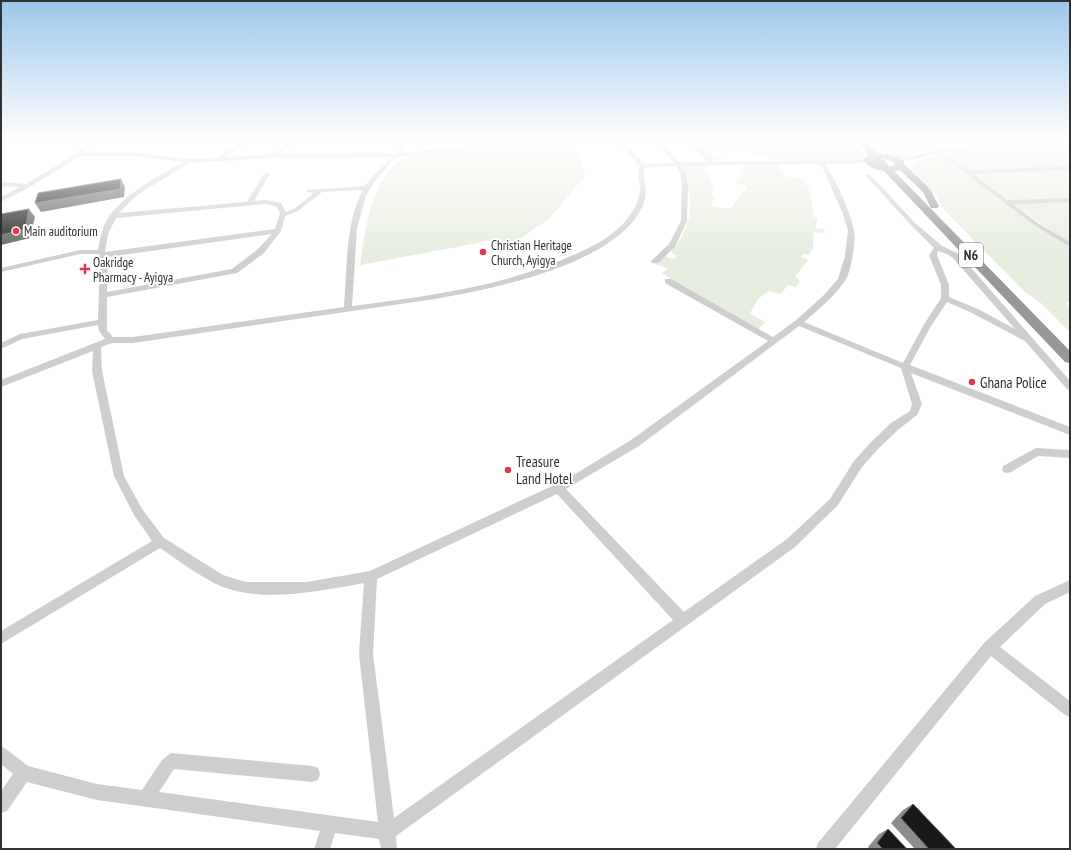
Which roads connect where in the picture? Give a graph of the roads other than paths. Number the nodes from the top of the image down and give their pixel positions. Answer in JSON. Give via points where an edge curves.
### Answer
{"nodes":[{"id":1,"x":36,"y":181,"type":"edge"},
{"id":2,"x":156,"y":181,"type":"edge"},
{"id":3,"x":263,"y":181,"type":"edge"},
{"id":4,"x":374,"y":181,"type":"edge"},
{"id":5,"x":642,"y":181,"type":"edge"},
{"id":6,"x":684,"y":181,"type":"edge"},
{"id":7,"x":831,"y":181,"type":"edge"},
{"id":8,"x":874,"y":181,"type":"edge"},
{"id":9,"x":908,"y":181,"type":"edge"},
{"id":10,"x":909,"y":181,"type":"edge"},
{"id":11,"x":979,"y":181,"type":"edge"},
{"id":12,"x":1,"y":184,"type":"edge"},
{"id":13,"x":28,"y":186,"type":"junction"},
{"id":14,"x":368,"y":188,"type":"junction"},
{"id":15,"x":321,"y":190,"type":"junction"},
{"id":16,"x":309,"y":191,"type":"dead end"},
{"id":17,"x":1,"y":200,"type":"edge"},
{"id":18,"x":1070,"y":200,"type":"edge"},
{"id":19,"x":1006,"y":202,"type":"junction"},
{"id":20,"x":248,"y":204,"type":"junction"},
{"id":21,"x":283,"y":215,"type":"junction"},
{"id":22,"x":114,"y":216,"type":"junction"},
{"id":23,"x":278,"y":231,"type":"junction"},
{"id":24,"x":1070,"y":245,"type":"edge"},
{"id":25,"x":939,"y":248,"type":"junction"},
{"id":26,"x":102,"y":253,"type":"junction"},
{"id":27,"x":655,"y":261,"type":"dead end"},
{"id":28,"x":1,"y":270,"type":"edge"},
{"id":29,"x":668,"y":281,"type":"dead end"},
{"id":30,"x":103,"y":295,"type":"junction"},
{"id":31,"x":945,"y":298,"type":"junction"},
{"id":32,"x":348,"y":310,"type":"junction"},
{"id":33,"x":102,"y":322,"type":"junction"},
{"id":34,"x":798,"y":322,"type":"junction"},
{"id":35,"x":1028,"y":339,"type":"junction"},
{"id":36,"x":111,"y":340,"type":"junction"},
{"id":37,"x":774,"y":341,"type":"junction"},
{"id":38,"x":1070,"y":344,"type":"edge"},
{"id":39,"x":1,"y":346,"type":"edge"},
{"id":40,"x":97,"y":347,"type":"junction"},
{"id":41,"x":1070,"y":359,"type":"edge"},
{"id":42,"x":905,"y":367,"type":"junction"},
{"id":43,"x":1,"y":384,"type":"edge"},
{"id":44,"x":1070,"y":387,"type":"edge"},
{"id":45,"x":1070,"y":431,"type":"edge"},
{"id":46,"x":1070,"y":454,"type":"edge"},
{"id":47,"x":1007,"y":469,"type":"dead end"},
{"id":48,"x":558,"y":488,"type":"junction"},
{"id":49,"x":160,"y":542,"type":"junction"},
{"id":50,"x":371,"y":576,"type":"junction"},
{"id":51,"x":1070,"y":586,"type":"edge"},
{"id":52,"x":682,"y":620,"type":"junction"},
{"id":53,"x":1,"y":638,"type":"edge"},
{"id":54,"x":990,"y":647,"type":"junction"},
{"id":55,"x":1070,"y":710,"type":"edge"},
{"id":56,"x":1,"y":754,"type":"edge"},
{"id":57,"x":24,"y":772,"type":"junction"},
{"id":58,"x":312,"y":774,"type":"dead end"},
{"id":59,"x":146,"y":799,"type":"junction"},
{"id":60,"x":1,"y":805,"type":"edge"},
{"id":61,"x":330,"y":824,"type":"junction"},
{"id":62,"x":388,"y":832,"type":"junction"},
{"id":63,"x":322,"y":849,"type":"edge"},
{"id":64,"x":389,"y":849,"type":"edge"},
{"id":65,"x":824,"y":849,"type":"edge"}],
"edges":[{"from":1,"to":13,"type":"street"},
{"from":2,"to":22,"type":"street","via":[[124,203]]},
{"from":3,"to":20,"type":"street"},
{"from":4,"to":14,"type":"street"},
{"from":5,"to":32,"type":"street","via":[[644,194],[634,215],[616,234],[588,251],[527,275],[477,289]]},
{"from":6,"to":27,"type":"street","via":[[684,221],[672,245]]},
{"from":7,"to":34,"type":"street","via":[[852,231],[849,256],[842,280],[825,299]]},
{"from":8,"to":25,"type":"street","via":[[913,224]]},
{"from":9,"to":41,"type":"highway","number":"N6"},
{"from":10,"to":38,"type":"highway","number":"N6"},
{"from":11,"to":19,"type":"street"},
{"from":12,"to":13,"type":"street"},
{"from":13,"to":17,"type":"street"},
{"from":14,"to":15,"type":"street"},
{"from":14,"to":32,"type":"street","via":[[363,196],[354,228]]},
{"from":15,"to":16,"type":"street"},
{"from":15,"to":21,"type":"street","via":[[296,210]]},
{"from":18,"to":19,"type":"street"},
{"from":19,"to":24,"type":"street"},
{"from":20,"to":21,"type":"street","via":[[278,204]]},
{"from":20,"to":22,"type":"street"},
{"from":21,"to":23,"type":"street"},
{"from":22,"to":26,"type":"street","via":[[102,238]]},
{"from":23,"to":26,"type":"street"},
{"from":23,"to":30,"type":"street","via":[[261,251],[234,271]]},
{"from":25,"to":31,"type":"street","via":[[934,254],[945,285]]},
{"from":25,"to":35,"type":"street","via":[[956,256]]},
{"from":26,"to":28,"type":"street","via":[[80,252]]},
{"from":26,"to":30,"type":"street"},
{"from":29,"to":37,"type":"street"},
{"from":30,"to":33,"type":"street"},
{"from":31,"to":35,"type":"street"},
{"from":31,"to":42,"type":"street"},
{"from":32,"to":36,"type":"street","via":[[133,340]]},
{"from":33,"to":36,"type":"street","via":[[103,331]]},
{"from":33,"to":39,"type":"street","via":[[20,338]]},
{"from":34,"to":37,"type":"street"},
{"from":34,"to":42,"type":"street"},
{"from":35,"to":44,"type":"street"},
{"from":36,"to":40,"type":"street"},
{"from":37,"to":48,"type":"street","via":[[635,443]]},
{"from":40,"to":43,"type":"street"},
{"from":40,"to":49,"type":"street","via":[[97,371],[119,476],[138,512]]},
{"from":42,"to":45,"type":"street"},
{"from":42,"to":52,"type":"street","via":[[917,404],[914,413],[895,426],[874,446],[858,464],[834,502],[791,543]]},
{"from":46,"to":47,"type":"street","via":[[1036,452]]},
{"from":48,"to":50,"type":"street"},
{"from":48,"to":52,"type":"street"},
{"from":49,"to":50,"type":"street","via":[[219,579],[246,588],[307,588]]},
{"from":49,"to":53,"type":"street"},
{"from":50,"to":62,"type":"street","via":[[366,654]]},
{"from":51,"to":54,"type":"street","via":[[1040,600]]},
{"from":52,"to":62,"type":"street"},
{"from":54,"to":55,"type":"street"},
{"from":54,"to":65,"type":"street"},
{"from":56,"to":57,"type":"street"},
{"from":57,"to":59,"type":"street","via":[[97,792]]},
{"from":57,"to":60,"type":"street"},
{"from":58,"to":59,"type":"street","via":[[171,761]]},
{"from":59,"to":61,"type":"street"},
{"from":61,"to":62,"type":"street"},
{"from":61,"to":63,"type":"street"},
{"from":62,"to":64,"type":"street"}]}
